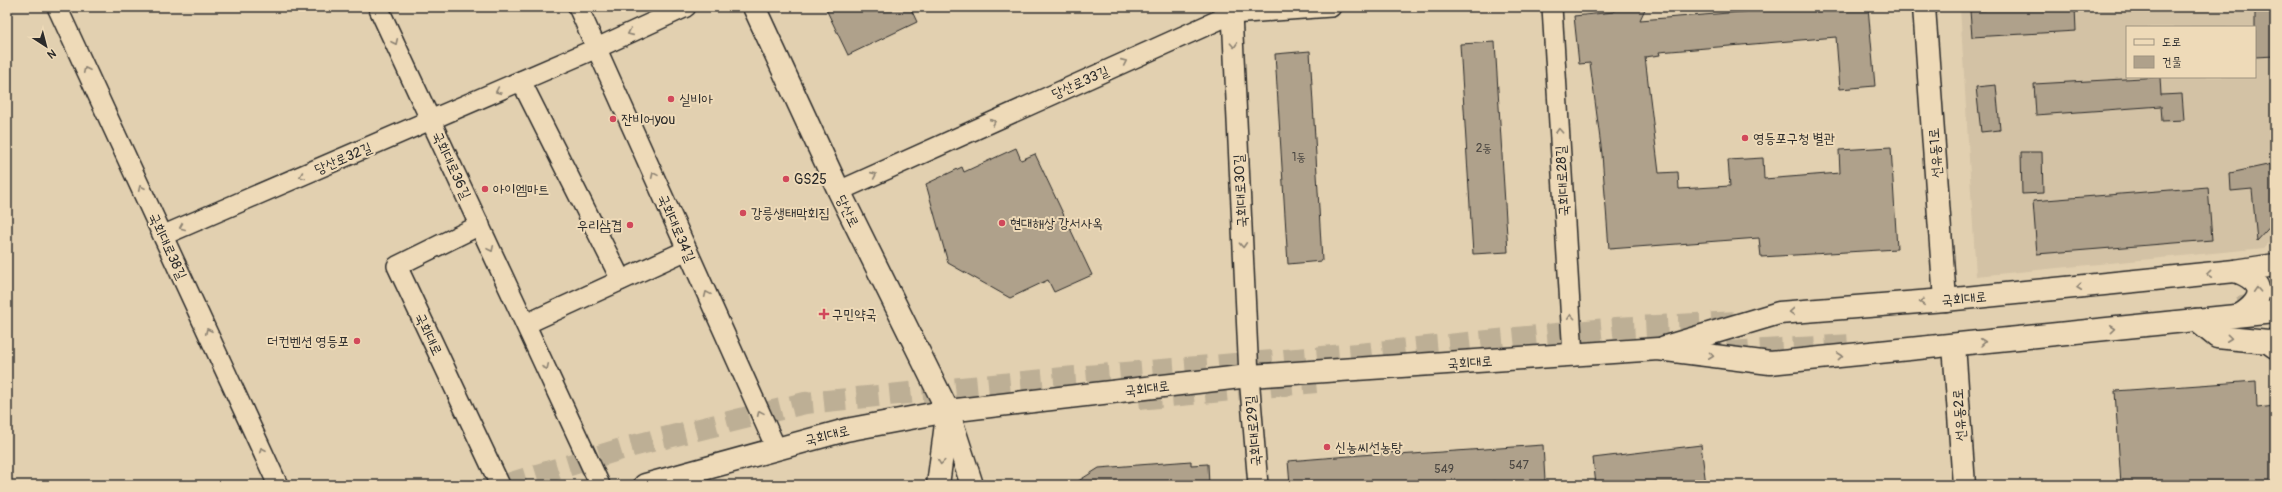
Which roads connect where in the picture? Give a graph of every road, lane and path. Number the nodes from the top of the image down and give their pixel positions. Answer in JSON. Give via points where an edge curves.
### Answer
{"nodes":[{"id":1,"x":57,"y":7,"type":"edge"},
{"id":2,"x":378,"y":7,"type":"edge"},
{"id":3,"x":578,"y":7,"type":"edge"},
{"id":4,"x":686,"y":7,"type":"edge"},
{"id":5,"x":754,"y":7,"type":"edge"},
{"id":6,"x":1331,"y":7,"type":"edge"},
{"id":7,"x":1552,"y":7,"type":"edge"},
{"id":8,"x":1924,"y":7,"type":"edge"},
{"id":9,"x":1231,"y":10,"type":"edge"},
{"id":10,"x":597,"y":48,"type":"junction"},
{"id":11,"x":521,"y":81,"type":"junction"},
{"id":12,"x":431,"y":120,"type":"junction"},
{"id":13,"x":838,"y":191,"type":"junction"},
{"id":14,"x":480,"y":225,"type":"junction"},
{"id":15,"x":164,"y":235,"type":"junction"},
{"id":16,"x":687,"y":250,"type":"junction"},
{"id":17,"x":2275,"y":265,"type":"edge"},
{"id":18,"x":2235,"y":271,"type":"junction"},
{"id":19,"x":621,"y":280,"type":"junction"},
{"id":20,"x":1945,"y":300,"type":"junction"},
{"id":21,"x":2275,"y":312,"type":"edge"},
{"id":22,"x":2240,"y":315,"type":"junction"},
{"id":23,"x":2196,"y":320,"type":"junction"},
{"id":24,"x":526,"y":324,"type":"junction"},
{"id":25,"x":1954,"y":345,"type":"junction"},
{"id":26,"x":2275,"y":347,"type":"edge"},
{"id":27,"x":1658,"y":349,"type":"junction"},
{"id":28,"x":1573,"y":356,"type":"junction"},
{"id":29,"x":1249,"y":376,"type":"junction"},
{"id":30,"x":948,"y":411,"type":"junction"},
{"id":31,"x":776,"y":448,"type":"junction"},
{"id":32,"x":278,"y":485,"type":"edge"},
{"id":33,"x":500,"y":485,"type":"edge"},
{"id":34,"x":600,"y":485,"type":"edge"},
{"id":35,"x":645,"y":485,"type":"edge"},
{"id":36,"x":938,"y":485,"type":"edge"},
{"id":37,"x":972,"y":485,"type":"edge"},
{"id":38,"x":1258,"y":485,"type":"edge"},
{"id":39,"x":1964,"y":485,"type":"edge"}],
"edges":[{"from":15,"to":1,"type":"street","name":"국회대로38길","one_way":true},
{"from":2,"to":12,"type":"street","name":"국회대로36길","one_way":true},
{"from":3,"to":10,"type":"street","name":"국회대로34길"},
{"from":4,"to":10,"type":"street","name":"당산로32길","one_way":true},
{"from":5,"to":13,"type":"main road","name":"당산로"},
{"from":6,"to":9,"type":"street","name":"당산로33길"},
{"from":28,"to":7,"type":"street","name":"국회대로28길","one_way":true},
{"from":8,"to":20,"type":"main road","name":"선유동1로"},
{"from":13,"to":9,"type":"street","name":"당산로33길","one_way":true},
{"from":9,"to":29,"type":"street","name":"국회대로30길","one_way":true},
{"from":10,"to":11,"type":"street","name":"당산로32길"},
{"from":16,"to":10,"type":"street","name":"국회대로34길","one_way":true},
{"from":11,"to":12,"type":"street","name":"당산로32길","one_way":true},
{"from":11,"to":19,"type":"street"},
{"from":12,"to":14,"type":"street","name":"국회대로36길"},
{"from":12,"to":15,"type":"street","name":"당산로32길","one_way":true},
{"from":13,"to":30,"type":"main road","name":"당산로"},
{"from":14,"to":24,"type":"street","name":"국회대로36길","one_way":true},
{"from":14,"to":33,"type":"street","name":"국회대로","via":[[397,266]]},
{"from":32,"to":15,"type":"street","name":"국회대로38길","one_way":true},
{"from":16,"to":19,"type":"street"},
{"from":31,"to":16,"type":"street","name":"국회대로34길","one_way":true},
{"from":17,"to":18,"type":"main road","name":"국회대로"},
{"from":18,"to":20,"type":"main road","name":"국회대로","one_way":true},
{"from":22,"to":18,"type":"main road","one_way":true,"via":[[2251,308],[2258,292],[2256,283],[2249,276]]},
{"from":19,"to":24,"type":"street"},
{"from":20,"to":27,"type":"main road","name":"국회대로","one_way":true,"via":[[1779,313]]},
{"from":21,"to":22,"type":"main road","name":"국회대로"},
{"from":22,"to":23,"type":"main road","name":"국회대로"},
{"from":25,"to":23,"type":"main road","name":"국회대로","one_way":true},
{"from":23,"to":26,"type":"main road","one_way":true,"via":[[2218,337],[2268,342]]},
{"from":24,"to":34,"type":"street","name":"국회대로36길","one_way":true},
{"from":27,"to":25,"type":"main road","name":"국회대로","one_way":true,"via":[[1770,364]]},
{"from":25,"to":39,"type":"main road","name":"선유동2로"},
{"from":27,"to":28,"type":"main road","name":"국회대로"},
{"from":28,"to":29,"type":"main road","name":"국회대로"},
{"from":29,"to":30,"type":"main road","name":"국회대로"},
{"from":29,"to":38,"type":"street","name":"국회대로29길"},
{"from":30,"to":31,"type":"main road","name":"국회대로","via":[[846,430]]},
{"from":30,"to":36,"type":"main road","one_way":true},
{"from":30,"to":37,"type":"main road","name":"당산로"},
{"from":31,"to":35,"type":"main road","name":"국회대로"}]}
